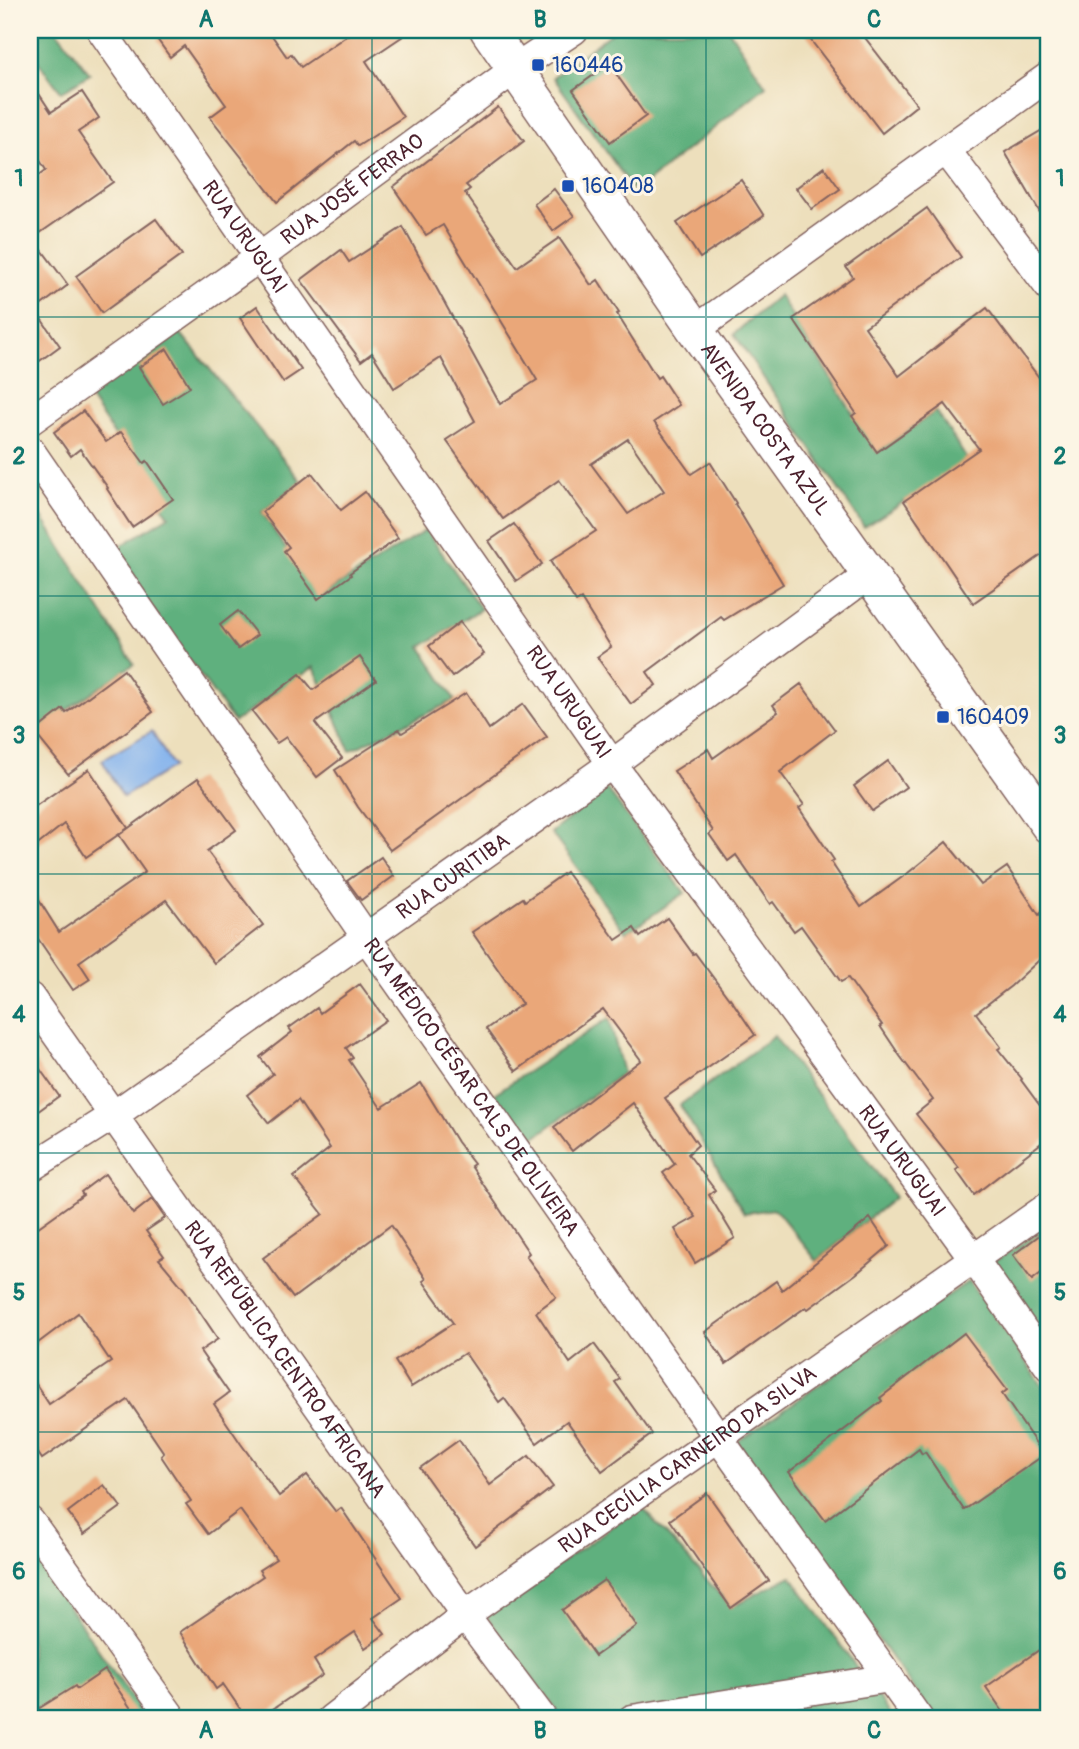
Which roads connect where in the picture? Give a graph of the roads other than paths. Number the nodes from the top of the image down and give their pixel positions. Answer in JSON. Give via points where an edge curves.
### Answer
{"nodes":[{"id":1,"x":101,"y":30,"type":"edge"},
{"id":2,"x":488,"y":30,"type":"edge"},
{"id":3,"x":574,"y":30,"type":"edge"},
{"id":4,"x":515,"y":69,"type":"junction"},
{"id":5,"x":1049,"y":76,"type":"edge"},
{"id":6,"x":946,"y":149,"type":"junction"},
{"id":7,"x":260,"y":257,"type":"junction"},
{"id":8,"x":1049,"y":287,"type":"edge"},
{"id":9,"x":695,"y":330,"type":"junction"},
{"id":10,"x":30,"y":421,"type":"edge"},
{"id":11,"x":30,"y":450,"type":"edge"},
{"id":12,"x":870,"y":574,"type":"junction"},
{"id":13,"x":612,"y":764,"type":"junction"},
{"id":14,"x":1049,"y":826,"type":"edge"},
{"id":15,"x":366,"y":937,"type":"junction"},
{"id":16,"x":30,"y":997,"type":"edge"},
{"id":17,"x":114,"y":1115,"type":"junction"},
{"id":18,"x":30,"y":1168,"type":"edge"},
{"id":19,"x":1049,"y":1206,"type":"edge"},
{"id":20,"x":974,"y":1259,"type":"junction"},
{"id":21,"x":1049,"y":1367,"type":"edge"},
{"id":22,"x":718,"y":1437,"type":"junction"},
{"id":23,"x":30,"y":1521,"type":"edge"},
{"id":24,"x":465,"y":1615,"type":"junction"},
{"id":25,"x":890,"y":1678,"type":"junction"},
{"id":26,"x":173,"y":1719,"type":"edge"},
{"id":27,"x":331,"y":1719,"type":"edge"},
{"id":28,"x":543,"y":1719,"type":"edge"},
{"id":29,"x":632,"y":1719,"type":"edge"},
{"id":30,"x":919,"y":1719,"type":"edge"}],
"edges":[{"from":1,"to":7,"type":"street","name":"RUA URUGUAI"},
{"from":2,"to":4,"type":"street","name":"AVENIDA COSTA AZUL"},
{"from":3,"to":4,"type":"street","name":"RUA JOSÉ FERRAO"},
{"from":4,"to":7,"type":"street","name":"RUA JOSÉ FERRAO"},
{"from":4,"to":9,"type":"street","name":"AVENIDA COSTA AZUL"},
{"from":5,"to":6,"type":"street"},
{"from":6,"to":8,"type":"street"},
{"from":6,"to":9,"type":"street"},
{"from":7,"to":10,"type":"street","name":"RUA JOSÉ FERRAO"},
{"from":7,"to":13,"type":"street","name":"RUA URUGUAI"},
{"from":9,"to":12,"type":"street","name":"AVENIDA COSTA AZUL"},
{"from":11,"to":15,"type":"street","name":"RUA MÉDICO CÉSAR CALS DE OLIVEIRA"},
{"from":12,"to":13,"type":"street","name":"RUA CURITIBA"},
{"from":12,"to":14,"type":"street","name":"AVENIDA COSTA AZUL"},
{"from":13,"to":15,"type":"street","name":"RUA CURITIBA"},
{"from":13,"to":20,"type":"street","name":"RUA URUGUAI"},
{"from":15,"to":17,"type":"street","name":"RUA CURITIBA"},
{"from":15,"to":22,"type":"street","name":"RUA MÉDICO CÉSAR CALS DE OLIVEIRA"},
{"from":16,"to":17,"type":"street","name":"RUA REPÚBLICA CENTRO AFRICANA"},
{"from":17,"to":18,"type":"street","name":"RUA CURITIBA"},
{"from":17,"to":24,"type":"street","name":"RUA REPÚBLICA CENTRO AFRICANA"},
{"from":19,"to":20,"type":"street","name":"RUA CECÍLIA CARNEIRO DA SILVA"},
{"from":20,"to":21,"type":"street","name":"RUA URUGUAI"},
{"from":20,"to":22,"type":"street","name":"RUA CECÍLIA CARNEIRO DA SILVA"},
{"from":22,"to":24,"type":"street","name":"RUA CECÍLIA CARNEIRO DA SILVA"},
{"from":22,"to":25,"type":"street","name":"RUA MÉDICO CÉSAR CALS DE OLIVEIRA"},
{"from":23,"to":26,"type":"street"},
{"from":24,"to":27,"type":"street","name":"RUA CECÍLIA CARNEIRO DA SILVA"},
{"from":24,"to":28,"type":"street","name":"RUA REPÚBLICA CENTRO AFRICANA"},
{"from":25,"to":29,"type":"street"},
{"from":25,"to":30,"type":"street","name":"RUA MÉDICO CÉSAR CALS DE OLIVEIRA"}]}
